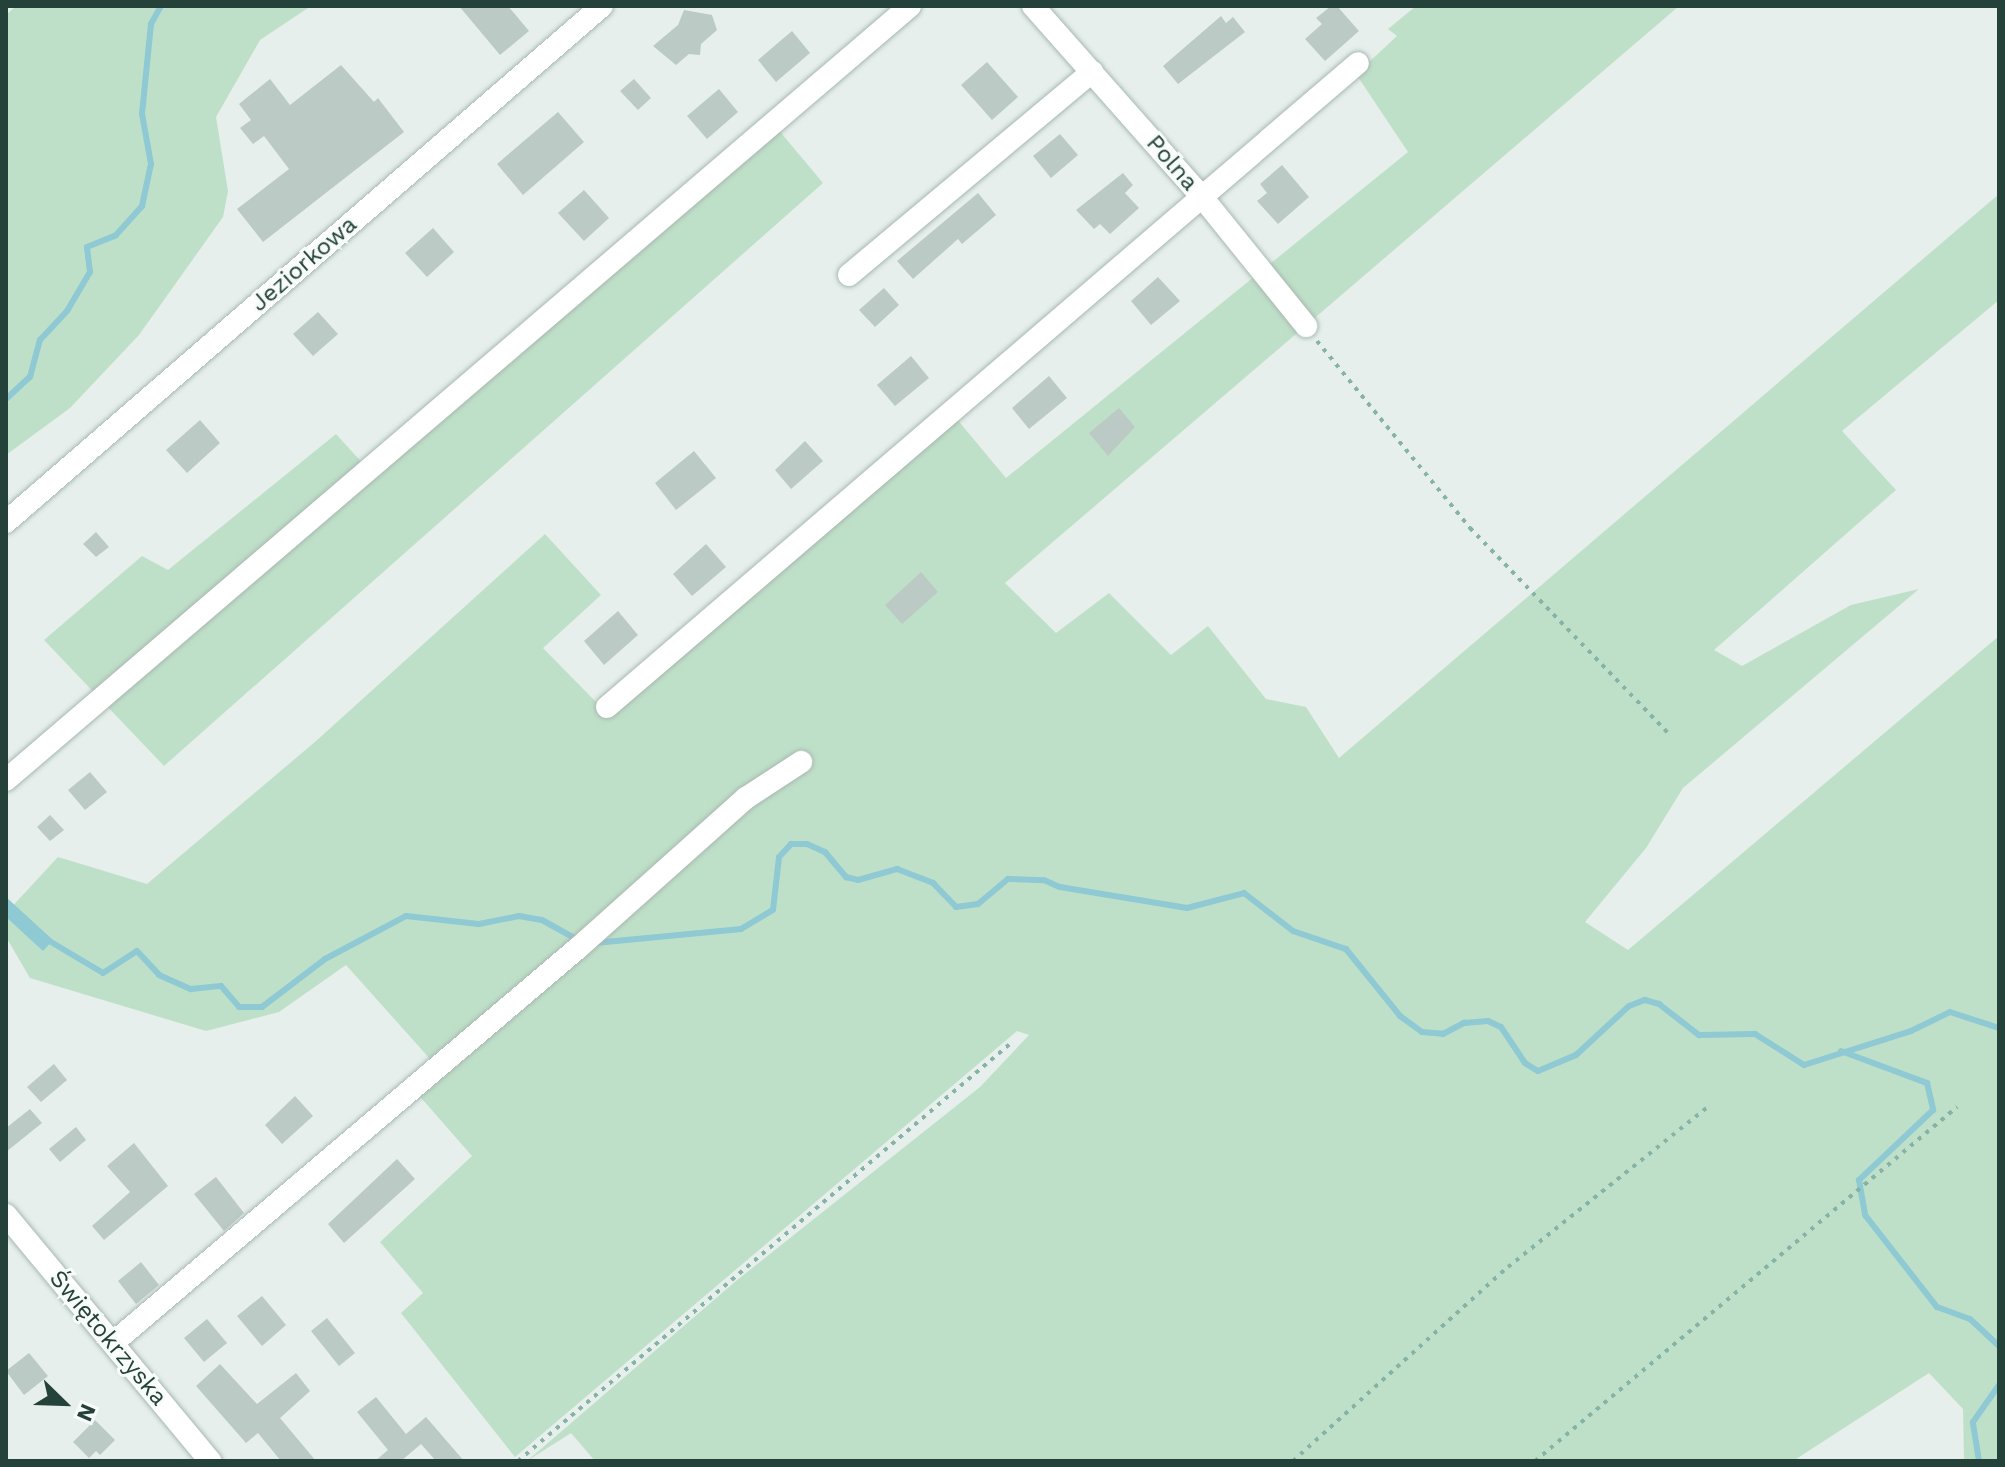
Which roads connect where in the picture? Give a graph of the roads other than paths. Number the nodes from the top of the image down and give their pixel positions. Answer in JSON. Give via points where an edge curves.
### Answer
{"nodes":[{"id":1,"x":602,"y":6,"type":"edge"},
{"id":2,"x":910,"y":6,"type":"edge"},
{"id":3,"x":1033,"y":6,"type":"edge"},
{"id":4,"x":1358,"y":63,"type":"dead end"},
{"id":5,"x":1092,"y":72,"type":"junction"},
{"id":6,"x":1202,"y":197,"type":"junction"},
{"id":7,"x":849,"y":275,"type":"dead end"},
{"id":8,"x":1306,"y":326,"type":"road end"},
{"id":9,"x":6,"y":522,"type":"edge"},
{"id":10,"x":607,"y":707,"type":"dead end"},
{"id":11,"x":801,"y":762,"type":"dead end"},
{"id":12,"x":6,"y":780,"type":"edge"},
{"id":13,"x":6,"y":1215,"type":"edge"},
{"id":14,"x":113,"y":1343,"type":"junction"},
{"id":15,"x":210,"y":1461,"type":"edge"}],
"edges":[{"from":1,"to":9,"type":"street","name":"Jeziorkowa"},
{"from":2,"to":12,"type":"street"},
{"from":3,"to":5,"type":"street","name":"Polna"},
{"from":4,"to":6,"type":"street"},
{"from":5,"to":6,"type":"street","name":"Polna"},
{"from":5,"to":7,"type":"street"},
{"from":6,"to":8,"type":"street","name":"Polna"},
{"from":6,"to":10,"type":"street"},
{"from":11,"to":14,"type":"street","via":[[746,798],[578,948]]},
{"from":13,"to":14,"type":"street","name":"Świętokrzyska"},
{"from":14,"to":15,"type":"street","name":"Świętokrzyska"}]}
